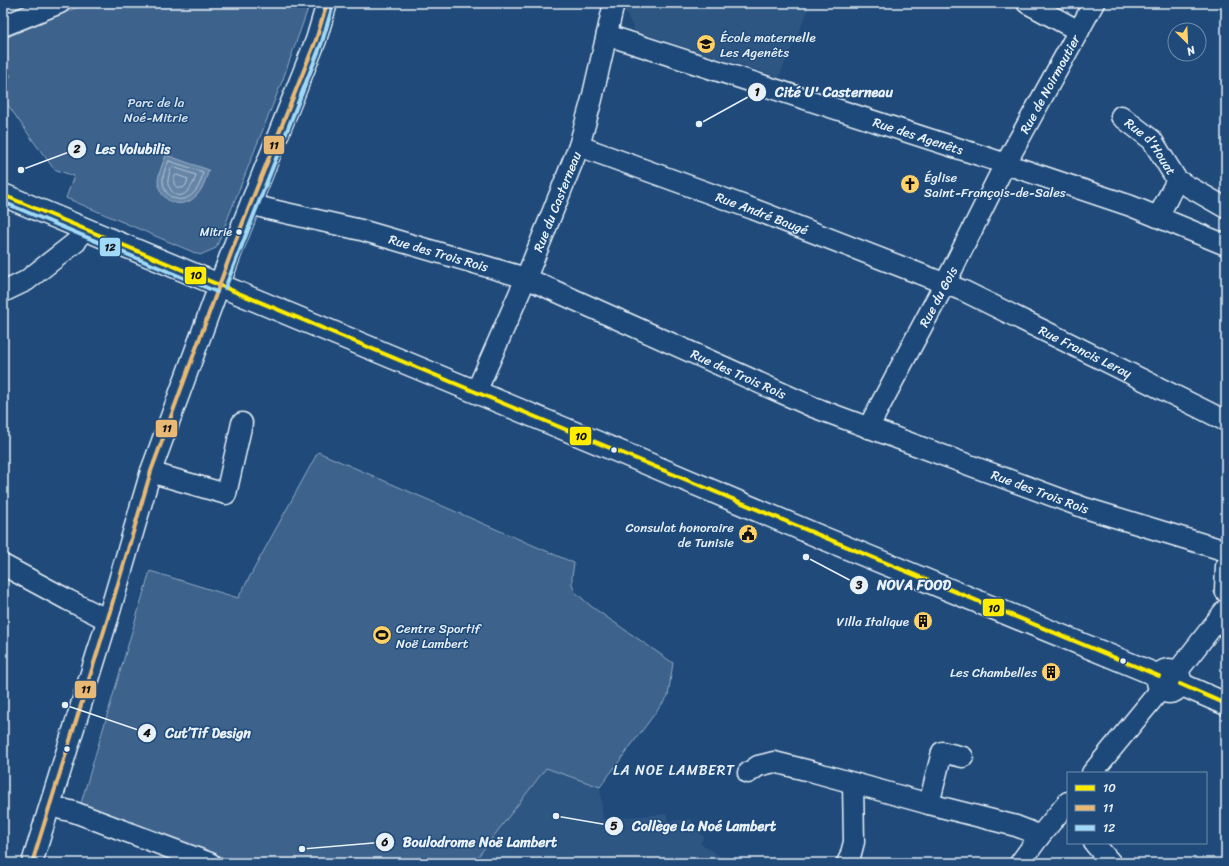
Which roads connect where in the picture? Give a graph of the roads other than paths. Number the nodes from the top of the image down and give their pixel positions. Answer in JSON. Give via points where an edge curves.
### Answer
{"nodes":[{"id":1,"x":60,"y":3,"type":"edge"},
{"id":2,"x":327,"y":3,"type":"edge"},
{"id":3,"x":614,"y":3,"type":"edge"},
{"id":4,"x":1027,"y":3,"type":"edge"},
{"id":5,"x":1094,"y":3,"type":"edge"},
{"id":6,"x":3,"y":26,"type":"edge"},
{"id":7,"x":1079,"y":31,"type":"junction"},
{"id":8,"x":607,"y":35,"type":"junction"},
{"id":9,"x":1121,"y":116,"type":"dead end"},
{"id":10,"x":578,"y":146,"type":"junction"},
{"id":11,"x":1006,"y":165,"type":"junction"},
{"id":12,"x":1177,"y":180,"type":"junction"},
{"id":13,"x":3,"y":195,"type":"edge"},
{"id":14,"x":251,"y":204,"type":"junction"},
{"id":15,"x":1226,"y":208,"type":"edge"},
{"id":16,"x":1158,"y":217,"type":"junction"},
{"id":17,"x":83,"y":229,"type":"junction"},
{"id":18,"x":1226,"y":245,"type":"edge"},
{"id":19,"x":526,"y":278,"type":"junction"},
{"id":20,"x":944,"y":283,"type":"junction"},
{"id":21,"x":219,"y":286,"type":"junction"},
{"id":22,"x":3,"y":292,"type":"edge"},
{"id":23,"x":476,"y":392,"type":"junction"},
{"id":24,"x":1226,"y":421,"type":"edge"},
{"id":25,"x":242,"y":423,"type":"dead end"},
{"id":26,"x":868,"y":428,"type":"junction"},
{"id":27,"x":151,"y":471,"type":"junction"},
{"id":28,"x":1226,"y":551,"type":"edge"},
{"id":29,"x":3,"y":565,"type":"edge"},
{"id":30,"x":1226,"y":566,"type":"edge"},
{"id":31,"x":1226,"y":592,"type":"edge"},
{"id":32,"x":1226,"y":609,"type":"edge"},
{"id":33,"x":108,"y":618,"type":"junction"},
{"id":34,"x":1169,"y":680,"type":"junction"},
{"id":35,"x":1226,"y":704,"type":"edge"},
{"id":36,"x":963,"y":757,"type":"dead end"},
{"id":37,"x":748,"y":772,"type":"dead end"},
{"id":38,"x":1093,"y":772,"type":"edge"},
{"id":39,"x":853,"y":783,"type":"junction"},
{"id":40,"x":929,"y":804,"type":"junction"},
{"id":41,"x":50,"y":806,"type":"junction"},
{"id":42,"x":1066,"y":809,"type":"edge"},
{"id":43,"x":1039,"y":837,"type":"junction"},
{"id":44,"x":1095,"y":844,"type":"edge"},
{"id":45,"x":32,"y":863,"type":"edge"},
{"id":46,"x":210,"y":863,"type":"edge"},
{"id":47,"x":847,"y":863,"type":"edge"},
{"id":48,"x":1020,"y":863,"type":"edge"},
{"id":49,"x":1111,"y":863,"type":"edge"}],
"edges":[{"from":1,"to":6,"type":"street"},
{"from":2,"to":14,"type":"street","via":[[316,40]]},
{"from":3,"to":8,"type":"street","name":"Rue du Casterneau"},
{"from":4,"to":7,"type":"street"},
{"from":5,"to":7,"type":"street","name":"Rue de Noirmoutier"},
{"from":7,"to":11,"type":"street","name":"Rue de Noirmoutier"},
{"from":8,"to":10,"type":"street","name":"Rue du Casterneau"},
{"from":8,"to":11,"type":"street","name":"Rue des Agenêts"},
{"from":9,"to":12,"type":"street","name":"Rue d'Houat","via":[[1152,140]]},
{"from":10,"to":19,"type":"street","name":"Rue du Casterneau"},
{"from":10,"to":20,"type":"street","name":"Rue André Baugé","via":[[753,209]]},
{"from":11,"to":16,"type":"street","name":"Rue des Agenêts"},
{"from":11,"to":20,"type":"street","name":"Rue du Gois"},
{"from":12,"to":15,"type":"street","name":"Rue d'Houat"},
{"from":12,"to":16,"type":"street","name":"Rue d'Houat"},
{"from":13,"to":17,"type":"main road"},
{"from":14,"to":19,"type":"street","name":"Rue des Trois Rois","via":[[362,230]]},
{"from":14,"to":21,"type":"street"},
{"from":16,"to":18,"type":"street","name":"Rue des Agenêts"},
{"from":17,"to":21,"type":"main road"},
{"from":17,"to":22,"type":"street","via":[[70,247],[26,281]]},
{"from":19,"to":23,"type":"street","name":"Rue du Casterneau"},
{"from":19,"to":26,"type":"street","name":"Rue des Trois Rois","via":[[813,407]]},
{"from":20,"to":24,"type":"street","name":"Rue Francis Leray"},
{"from":20,"to":26,"type":"street","name":"Rue du Gois"},
{"from":21,"to":23,"type":"main road"},
{"from":21,"to":27,"type":"street"},
{"from":23,"to":34,"type":"main road"},
{"from":25,"to":27,"type":"street","via":[[226,494]]},
{"from":26,"to":28,"type":"street","name":"Rue des Trois Rois","via":[[1085,508]]},
{"from":27,"to":33,"type":"street"},
{"from":29,"to":33,"type":"street"},
{"from":30,"to":31,"type":"street"},
{"from":32,"to":34,"type":"street"},
{"from":33,"to":41,"type":"street"},
{"from":34,"to":35,"type":"main road"},
{"from":34,"to":38,"type":"street"},
{"from":36,"to":40,"type":"street","via":[[942,752]]},
{"from":37,"to":39,"type":"street","via":[[758,766],[774,762]]},
{"from":39,"to":40,"type":"street"},
{"from":39,"to":47,"type":"street","via":[[854,842]]},
{"from":40,"to":43,"type":"street","via":[[1016,826]]},
{"from":41,"to":45,"type":"street"},
{"from":41,"to":46,"type":"street","via":[[74,812]]},
{"from":42,"to":43,"type":"street"},
{"from":43,"to":48,"type":"street"},
{"from":44,"to":49,"type":"street"}]}
